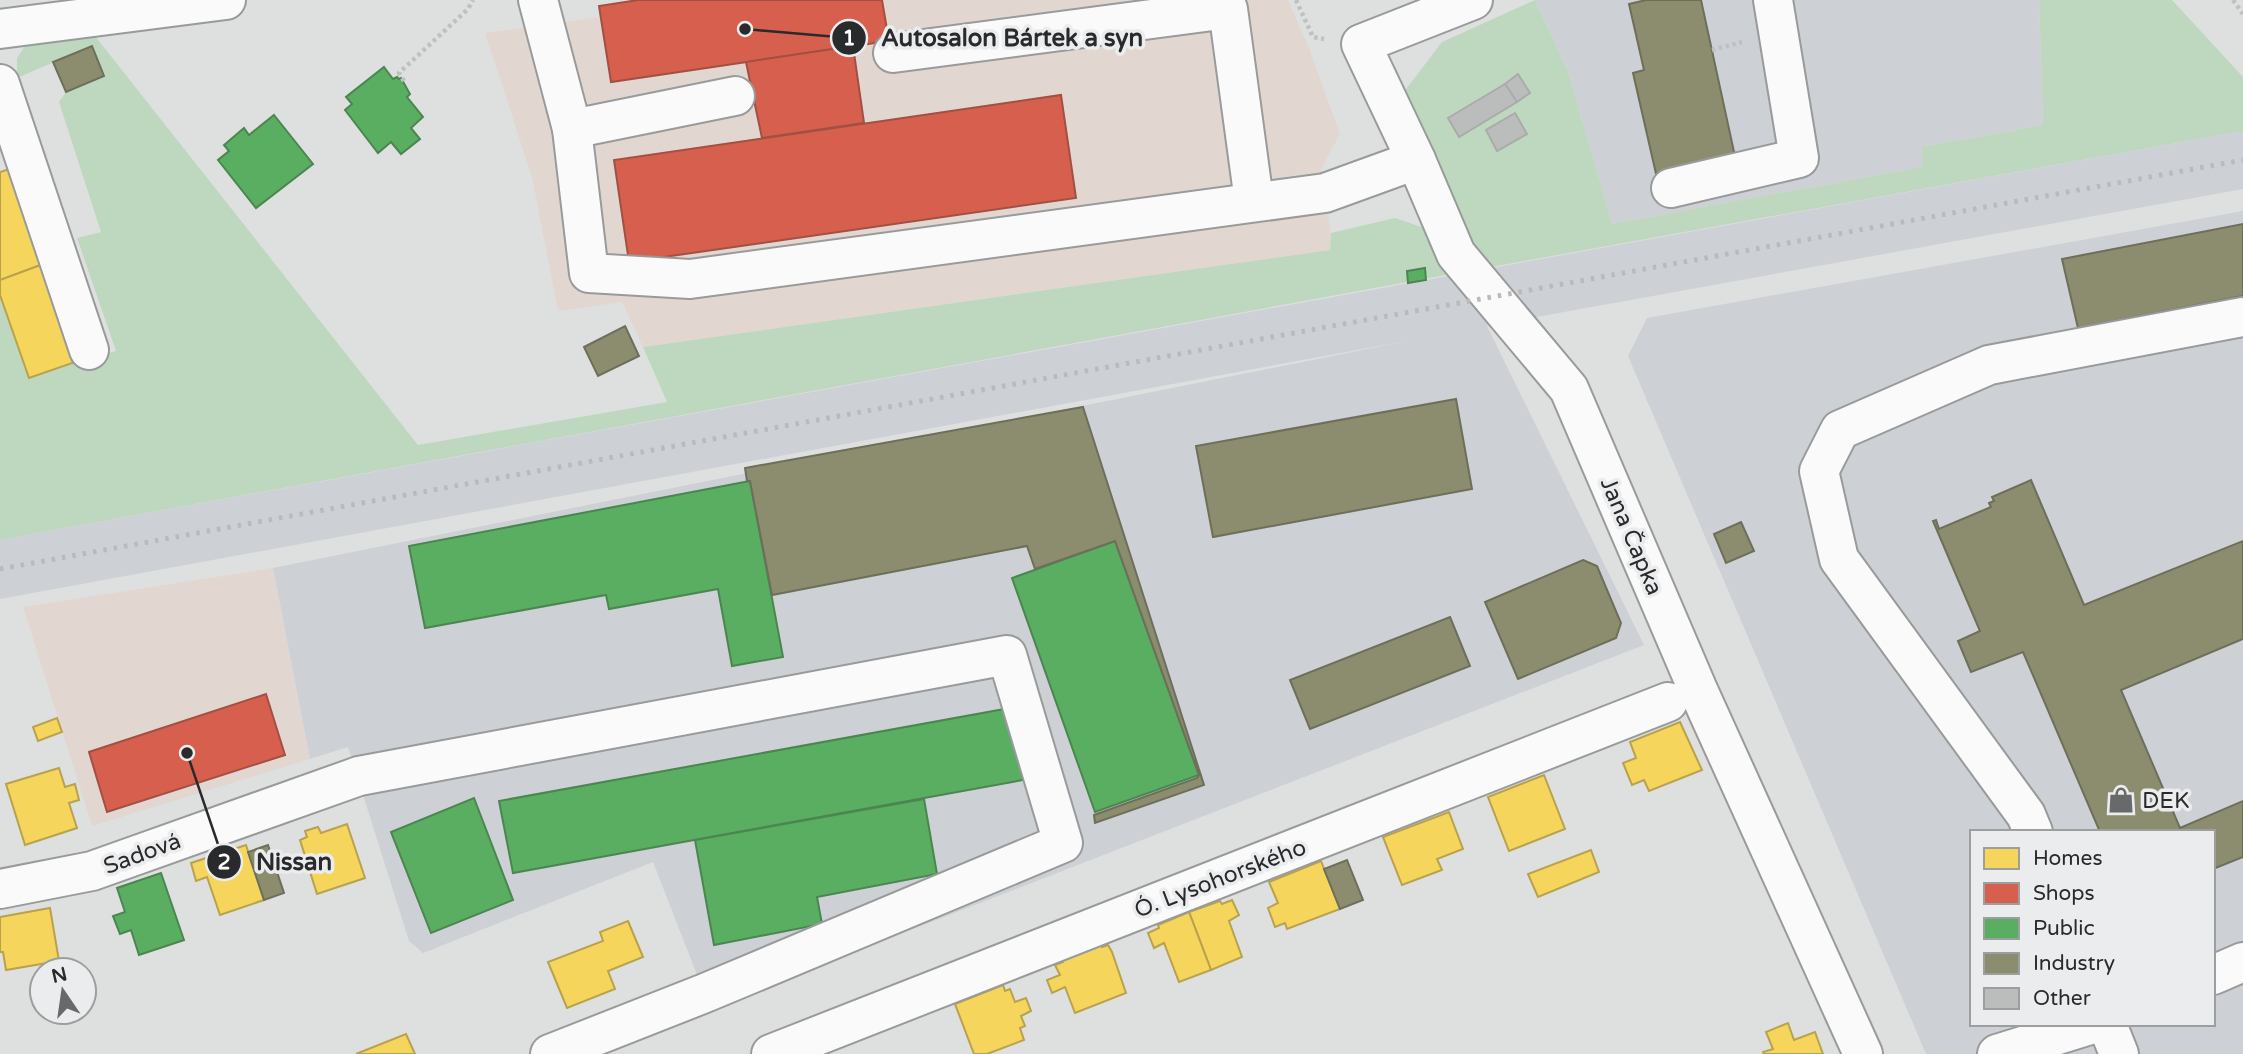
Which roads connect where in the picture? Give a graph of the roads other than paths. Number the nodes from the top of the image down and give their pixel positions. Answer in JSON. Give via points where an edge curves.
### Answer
{"nodes":[{"id":1,"x":226,"y":0,"type":"edge"},
{"id":2,"x":1473,"y":0,"type":"edge"},
{"id":3,"x":1773,"y":0,"type":"edge"},
{"id":4,"x":539,"y":1,"type":"edge"},
{"id":5,"x":0,"y":29,"type":"edge"},
{"id":6,"x":893,"y":53,"type":"dead end"},
{"id":7,"x":0,"y":84,"type":"edge"},
{"id":8,"x":735,"y":96,"type":"dead end"},
{"id":9,"x":572,"y":129,"type":"junction"},
{"id":10,"x":1416,"y":160,"type":"junction"},
{"id":11,"x":1671,"y":188,"type":"dead end"},
{"id":12,"x":1254,"y":201,"type":"junction"},
{"id":13,"x":2243,"y":317,"type":"edge"},
{"id":14,"x":89,"y":350,"type":"dead end"},
{"id":15,"x":1668,"y":702,"type":"dead end"},
{"id":16,"x":2032,"y":830,"type":"edge"},
{"id":17,"x":0,"y":889,"type":"edge"},
{"id":18,"x":2243,"y":962,"type":"edge"},
{"id":19,"x":2215,"y":974,"type":"edge"},
{"id":20,"x":2086,"y":1026,"type":"edge"},
{"id":21,"x":2108,"y":1026,"type":"edge"},
{"id":22,"x":550,"y":1054,"type":"edge"},
{"id":23,"x":771,"y":1054,"type":"edge"},
{"id":24,"x":1863,"y":1054,"type":"edge"},
{"id":25,"x":1997,"y":1054,"type":"edge"},
{"id":26,"x":2119,"y":1054,"type":"edge"}],
"edges":[{"from":1,"to":5,"type":"street"},
{"from":2,"to":10,"type":"street","name":"Jana Čapka","via":[[1361,44]]},
{"from":3,"to":11,"type":"street","via":[[1799,158]]},
{"from":4,"to":9,"type":"street"},
{"from":6,"to":12,"type":"street","via":[[1228,9]]},
{"from":7,"to":14,"type":"street"},
{"from":8,"to":9,"type":"street"},
{"from":9,"to":12,"type":"street","via":[[589,273],[690,279]]},
{"from":10,"to":12,"type":"street","via":[[1325,193]]},
{"from":10,"to":24,"type":"street","name":"Jana Čapka","via":[[1456,254],[1569,389],[1698,690]]},
{"from":13,"to":16,"type":"street","via":[[1989,365],[1840,430],[1819,471],[1839,559],[2026,815]]},
{"from":15,"to":23,"type":"street","name":"Ó. Lysohorského"},
{"from":17,"to":22,"type":"street","name":"Sadová","via":[[92,871],[359,776],[1007,655],[1062,843]]},
{"from":18,"to":19,"type":"street"},
{"from":20,"to":25,"type":"street"},
{"from":21,"to":26,"type":"street"}]}
